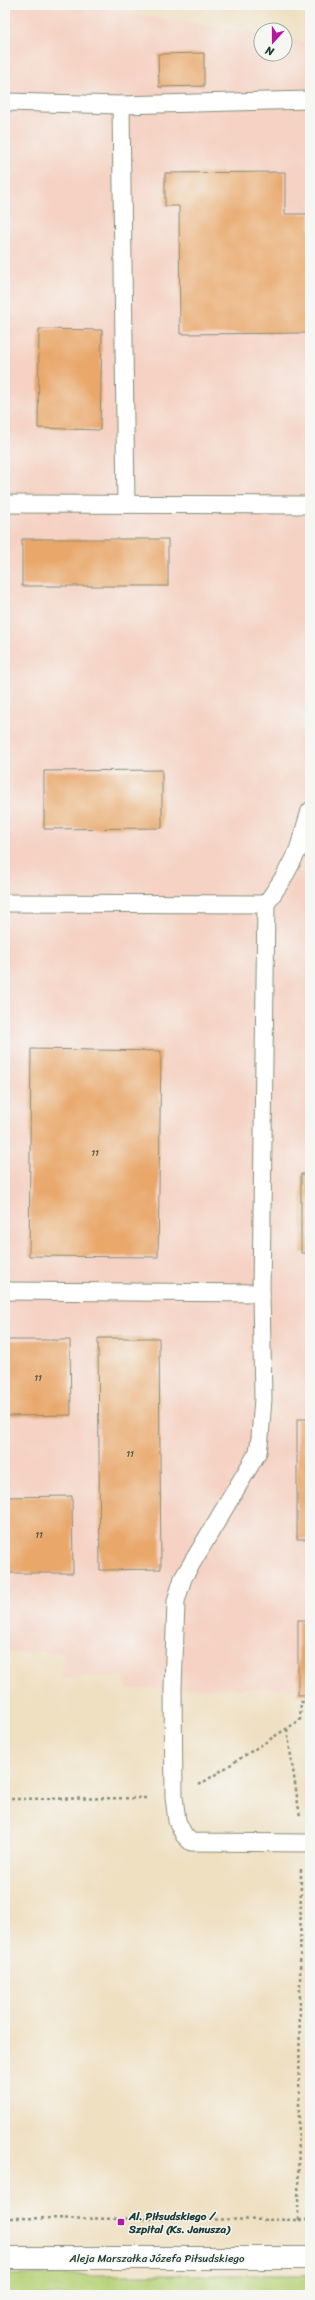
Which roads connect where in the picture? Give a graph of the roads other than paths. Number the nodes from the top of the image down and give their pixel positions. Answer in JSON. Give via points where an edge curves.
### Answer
{"nodes":[{"id":1,"x":310,"y":100,"type":"edge"},
{"id":2,"x":5,"y":102,"type":"edge"},
{"id":3,"x":121,"y":105,"type":"junction"},
{"id":4,"x":5,"y":504,"type":"edge"},
{"id":5,"x":126,"y":504,"type":"junction"},
{"id":6,"x":310,"y":505,"type":"edge"},
{"id":7,"x":310,"y":811,"type":"edge"},
{"id":8,"x":5,"y":903,"type":"edge"},
{"id":9,"x":266,"y":904,"type":"junction"},
{"id":10,"x":5,"y":1291,"type":"edge"},
{"id":11,"x":261,"y":1293,"type":"junction"},
{"id":12,"x":306,"y":1842,"type":"edge"},
{"id":13,"x":5,"y":2258,"type":"edge"},
{"id":14,"x":310,"y":2258,"type":"edge"}],
"edges":[{"from":1,"to":3,"type":"lane"},
{"from":2,"to":3,"type":"lane"},
{"from":3,"to":5,"type":"lane"},
{"from":4,"to":5,"type":"lane"},
{"from":5,"to":6,"type":"lane"},
{"from":7,"to":9,"type":"lane","via":[[298,850]]},
{"from":8,"to":9,"type":"lane"},
{"from":9,"to":11,"type":"lane"},
{"from":10,"to":11,"type":"lane"},
{"from":11,"to":12,"type":"lane","via":[[263,1399],[258,1452],[183,1578],[176,1601],[173,1689],[174,1797],[177,1821],[191,1842]]},
{"from":13,"to":14,"type":"street","name":"Aleja Marszałka Józefa Piłsudskiego"}]}
